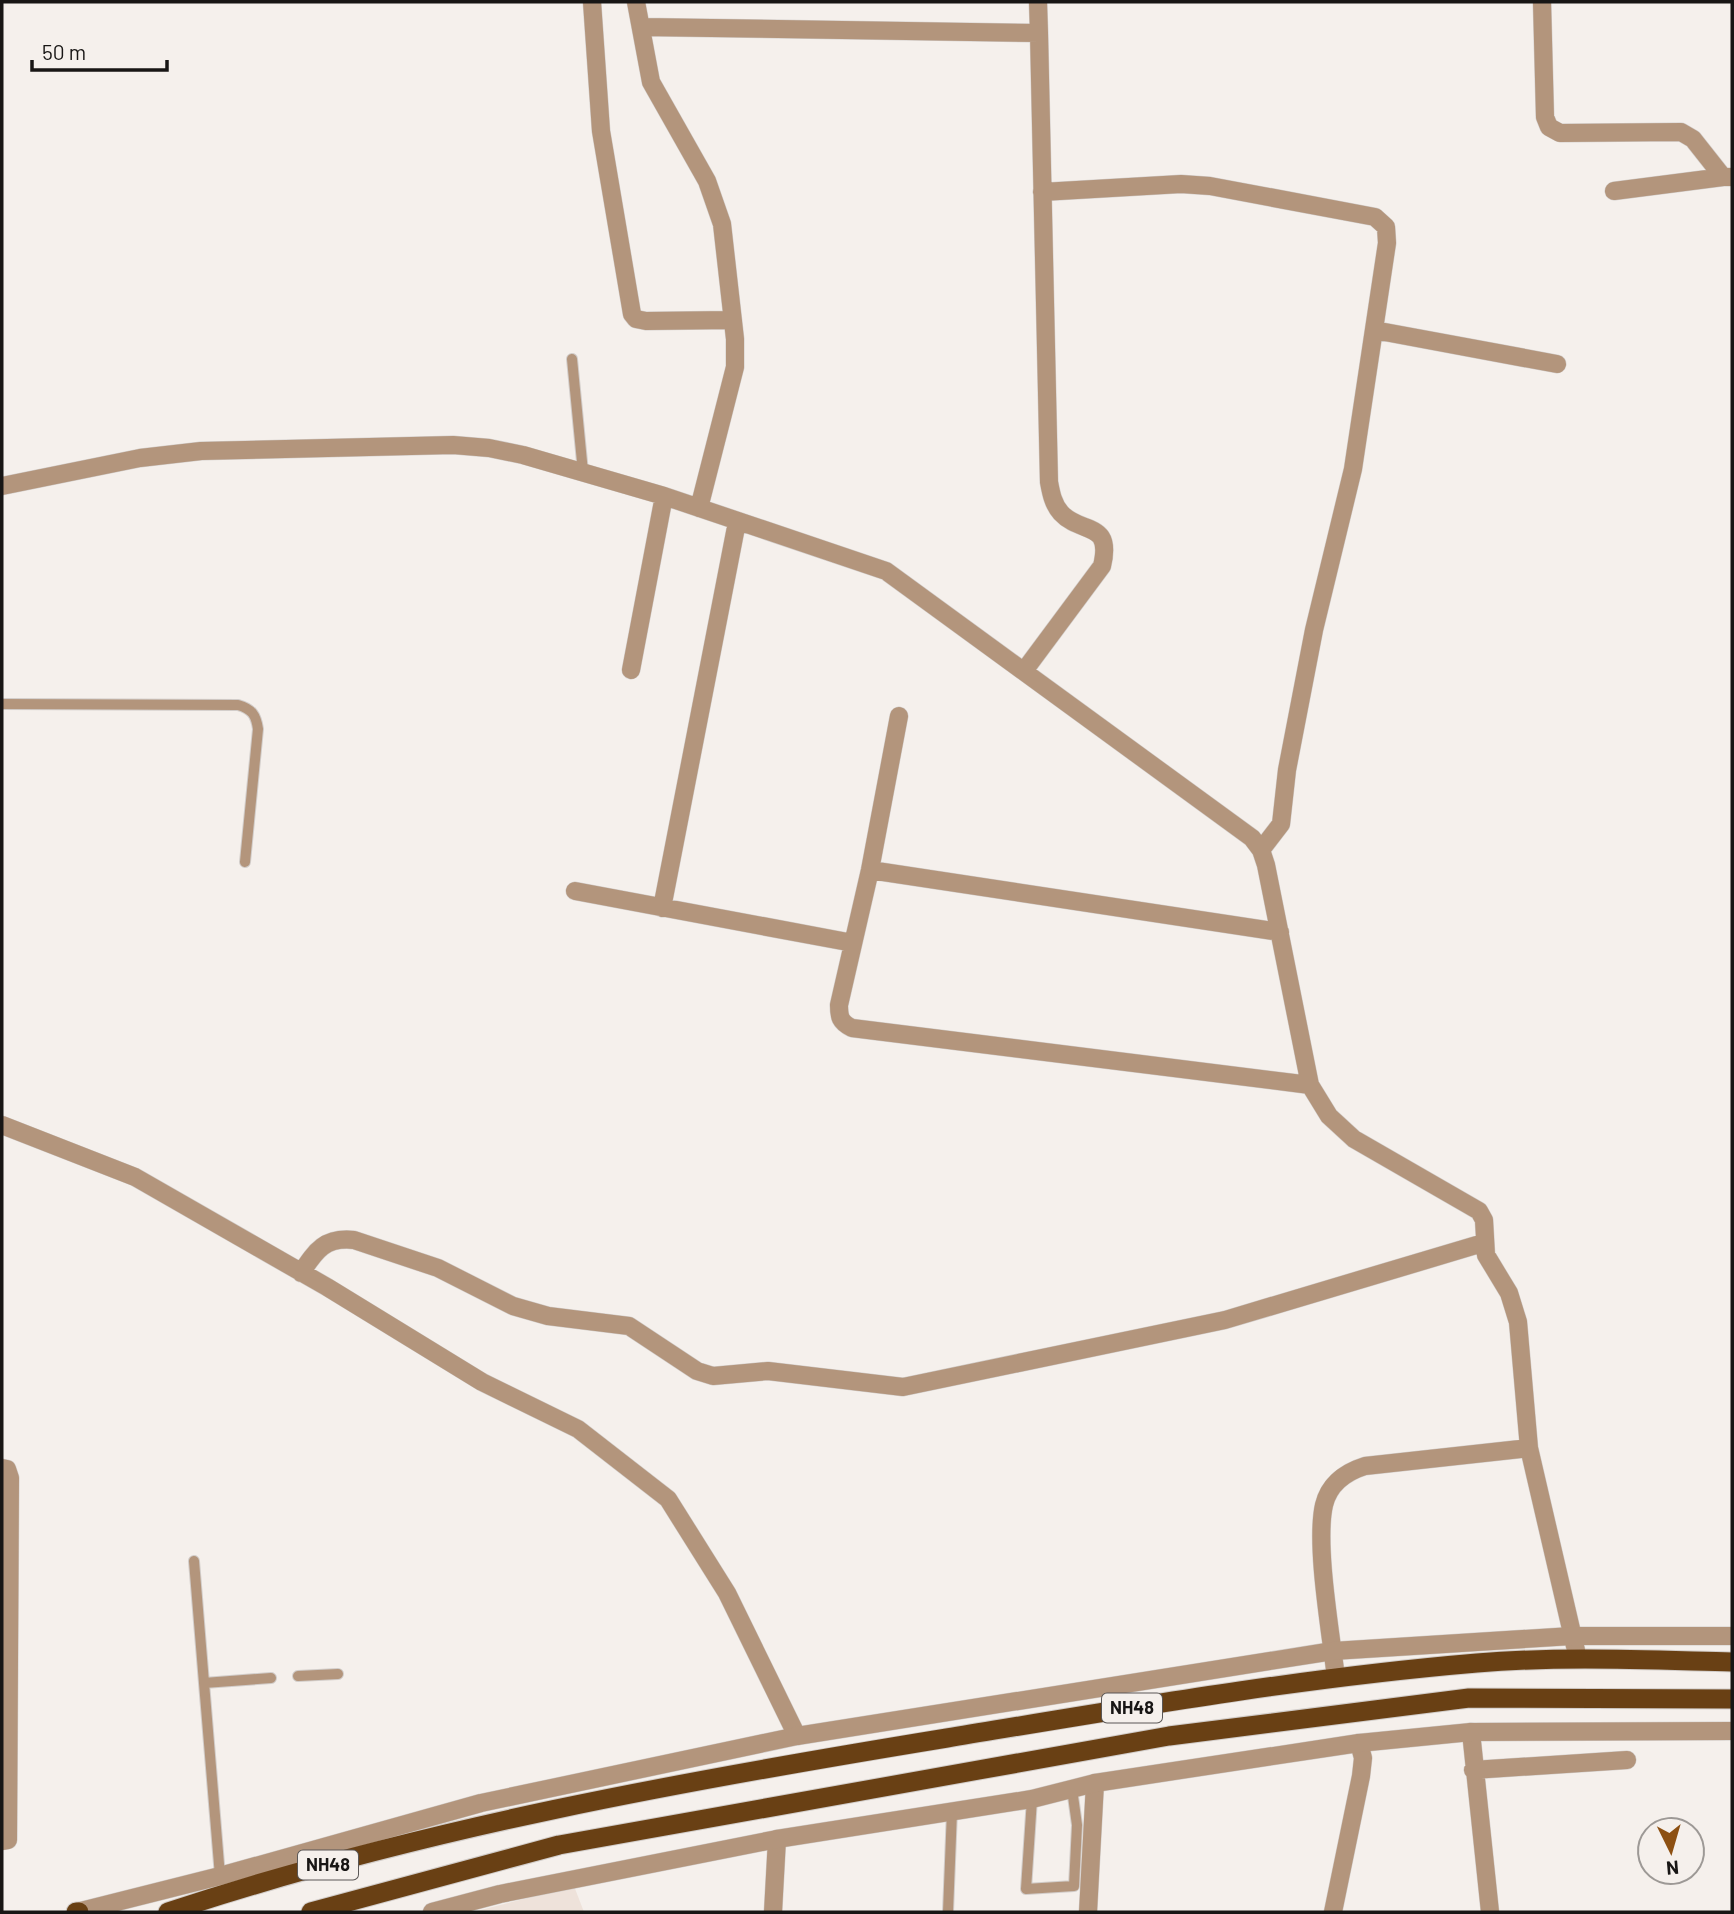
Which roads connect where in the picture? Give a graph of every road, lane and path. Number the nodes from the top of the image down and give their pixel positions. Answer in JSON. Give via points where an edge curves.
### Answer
{"nodes":[{"id":1,"x":592,"y":2,"type":"edge"},
{"id":2,"x":636,"y":2,"type":"edge"},
{"id":3,"x":1038,"y":2,"type":"edge"},
{"id":4,"x":1542,"y":2,"type":"edge"},
{"id":5,"x":641,"y":27,"type":"junction"},
{"id":6,"x":1039,"y":33,"type":"junction"},
{"id":7,"x":1728,"y":177,"type":"edge"},
{"id":8,"x":1615,"y":191,"type":"dead end"},
{"id":9,"x":1042,"y":192,"type":"junction"},
{"id":10,"x":733,"y":320,"type":"junction"},
{"id":11,"x":1374,"y":330,"type":"junction"},
{"id":12,"x":572,"y":359,"type":"dead end"},
{"id":13,"x":1557,"y":364,"type":"dead end"},
{"id":14,"x":583,"y":472,"type":"junction"},
{"id":15,"x":2,"y":486,"type":"edge"},
{"id":16,"x":664,"y":496,"type":"junction"},
{"id":17,"x":699,"y":508,"type":"junction"},
{"id":18,"x":737,"y":522,"type":"junction"},
{"id":19,"x":631,"y":670,"type":"dead end"},
{"id":20,"x":1024,"y":671,"type":"junction"},
{"id":21,"x":2,"y":704,"type":"edge"},
{"id":22,"x":900,"y":716,"type":"dead end"},
{"id":23,"x":1261,"y":850,"type":"junction"},
{"id":24,"x":245,"y":862,"type":"dead end"},
{"id":25,"x":870,"y":870,"type":"junction"},
{"id":26,"x":575,"y":891,"type":"dead end"},
{"id":27,"x":662,"y":908,"type":"junction"},
{"id":28,"x":1280,"y":932,"type":"junction"},
{"id":29,"x":853,"y":943,"type":"junction"},
{"id":30,"x":1310,"y":1085,"type":"junction"},
{"id":31,"x":2,"y":1125,"type":"edge"},
{"id":32,"x":1483,"y":1243,"type":"junction"},
{"id":33,"x":301,"y":1273,"type":"junction"},
{"id":34,"x":1529,"y":1448,"type":"junction"},
{"id":35,"x":2,"y":1468,"type":"edge"},
{"id":36,"x":194,"y":1561,"type":"dead end"},
{"id":37,"x":1572,"y":1636,"type":"junction"},
{"id":38,"x":1732,"y":1636,"type":"edge"},
{"id":39,"x":1333,"y":1651,"type":"junction"},
{"id":40,"x":1577,"y":1659,"type":"junction"},
{"id":41,"x":1732,"y":1662,"type":"edge"},
{"id":42,"x":338,"y":1674,"type":"dead end"},
{"id":43,"x":298,"y":1676,"type":"dead end"},
{"id":44,"x":271,"y":1678,"type":"dead end"},
{"id":45,"x":1336,"y":1678,"type":"junction"},
{"id":46,"x":205,"y":1683,"type":"junction"},
{"id":47,"x":1732,"y":1699,"type":"edge"},
{"id":48,"x":1732,"y":1731,"type":"edge"},
{"id":49,"x":1471,"y":1732,"type":"junction"},
{"id":50,"x":797,"y":1736,"type":"junction"},
{"id":51,"x":1359,"y":1743,"type":"junction"},
{"id":52,"x":1627,"y":1760,"type":"dead end"},
{"id":53,"x":1473,"y":1770,"type":"junction"},
{"id":54,"x":1095,"y":1783,"type":"junction"},
{"id":55,"x":1072,"y":1789,"type":"junction"},
{"id":56,"x":1032,"y":1799,"type":"junction"},
{"id":57,"x":952,"y":1811,"type":"junction"},
{"id":58,"x":777,"y":1839,"type":"junction"},
{"id":59,"x":2,"y":1841,"type":"edge"},
{"id":60,"x":220,"y":1876,"type":"junction"},
{"id":61,"x":77,"y":1912,"type":"edge"},
{"id":62,"x":168,"y":1912,"type":"edge"},
{"id":63,"x":311,"y":1912,"type":"edge"},
{"id":64,"x":432,"y":1912,"type":"edge"},
{"id":65,"x":773,"y":1912,"type":"edge"},
{"id":66,"x":948,"y":1912,"type":"edge"},
{"id":67,"x":1087,"y":1912,"type":"edge"},
{"id":68,"x":1333,"y":1912,"type":"edge"},
{"id":69,"x":1490,"y":1912,"type":"edge"}],
"edges":[{"from":1,"to":10,"type":"street","via":[[601,131],[632,314],[646,321]]},
{"from":2,"to":5,"type":"street"},
{"from":3,"to":6,"type":"street"},
{"from":4,"to":7,"type":"street","via":[[1549,127],[1560,133],[1681,132]]},
{"from":5,"to":6,"type":"street"},
{"from":5,"to":10,"type":"street","via":[[651,82],[717,202]]},
{"from":6,"to":9,"type":"street"},
{"from":7,"to":8,"type":"street"},
{"from":9,"to":11,"type":"street","via":[[1210,186],[1375,217],[1386,227],[1387,243]]},
{"from":9,"to":20,"type":"street","via":[[1052,500],[1062,514],[1096,530],[1105,553],[1102,566]]},
{"from":10,"to":17,"type":"street","via":[[735,367]]},
{"from":11,"to":13,"type":"street"},
{"from":11,"to":23,"type":"street","via":[[1353,469],[1314,631],[1280,824]]},
{"from":12,"to":14,"type":"lane"},
{"from":14,"to":15,"type":"street","via":[[489,448],[453,445],[240,449],[140,458]]},
{"from":14,"to":16,"type":"street"},
{"from":16,"to":17,"type":"street"},
{"from":16,"to":19,"type":"street"},
{"from":17,"to":18,"type":"street"},
{"from":18,"to":20,"type":"street","via":[[886,571]]},
{"from":18,"to":27,"type":"street"},
{"from":20,"to":23,"type":"street","via":[[1252,838]]},
{"from":21,"to":24,"type":"lane","via":[[238,705],[250,709],[258,729]]},
{"from":22,"to":25,"type":"street"},
{"from":23,"to":28,"type":"street"},
{"from":25,"to":28,"type":"street"},
{"from":25,"to":29,"type":"street"},
{"from":26,"to":27,"type":"street"},
{"from":27,"to":29,"type":"street"},
{"from":28,"to":30,"type":"street"},
{"from":29,"to":30,"type":"street","via":[[839,1017],[852,1028]]},
{"from":30,"to":32,"type":"street","via":[[1329,1116],[1354,1139],[1479,1211],[1484,1220]]},
{"from":31,"to":33,"type":"street","via":[[135,1177]]},
{"from":32,"to":33,"type":"street","via":[[1225,1320],[903,1387],[768,1371],[713,1376],[629,1326],[548,1316],[513,1306],[438,1268],[354,1240],[340,1238],[317,1248]]},
{"from":32,"to":34,"type":"street","via":[[1509,1293],[1518,1322]]},
{"from":33,"to":50,"type":"street","via":[[482,1382],[578,1429],[668,1499],[727,1593]]},
{"from":34,"to":37,"type":"street"},
{"from":34,"to":39,"type":"street","via":[[1365,1466],[1342,1476],[1324,1503],[1322,1521]]},
{"from":35,"to":59,"type":"street","via":[[10,1478],[10,1506],[8,1840]]},
{"from":36,"to":46,"type":"lane"},
{"from":37,"to":38,"type":"street"},
{"from":37,"to":39,"type":"street"},
{"from":37,"to":40,"type":"street"},
{"from":39,"to":45,"type":"street"},
{"from":39,"to":50,"type":"street"},
{"from":40,"to":41,"type":"highway","number":"NH48"},
{"from":40,"to":45,"type":"highway","number":"NH48","via":[[1479,1663]]},
{"from":42,"to":43,"type":"lane"},
{"from":44,"to":46,"type":"lane"},
{"from":45,"to":62,"type":"highway","number":"NH48","via":[[818,1759],[539,1812],[421,1839]]},
{"from":46,"to":60,"type":"lane"},
{"from":47,"to":63,"type":"highway","number":"NH48","via":[[1469,1698],[1168,1736],[545,1848]]},
{"from":48,"to":49,"type":"street"},
{"from":49,"to":51,"type":"street"},
{"from":49,"to":53,"type":"street"},
{"from":50,"to":60,"type":"street","via":[[494,1799]]},
{"from":51,"to":54,"type":"street"},
{"from":51,"to":68,"type":"street","via":[[1362,1776]]},
{"from":52,"to":53,"type":"street"},
{"from":53,"to":69,"type":"street"},
{"from":54,"to":55,"type":"street"},
{"from":54,"to":67,"type":"street"},
{"from":55,"to":56,"type":"street"},
{"from":55,"to":56,"type":"lane","via":[[1077,1825],[1074,1886],[1026,1889]]},
{"from":56,"to":57,"type":"street"},
{"from":57,"to":58,"type":"street"},
{"from":57,"to":66,"type":"lane"},
{"from":58,"to":64,"type":"street"},
{"from":58,"to":65,"type":"street"},
{"from":60,"to":61,"type":"street"}]}
